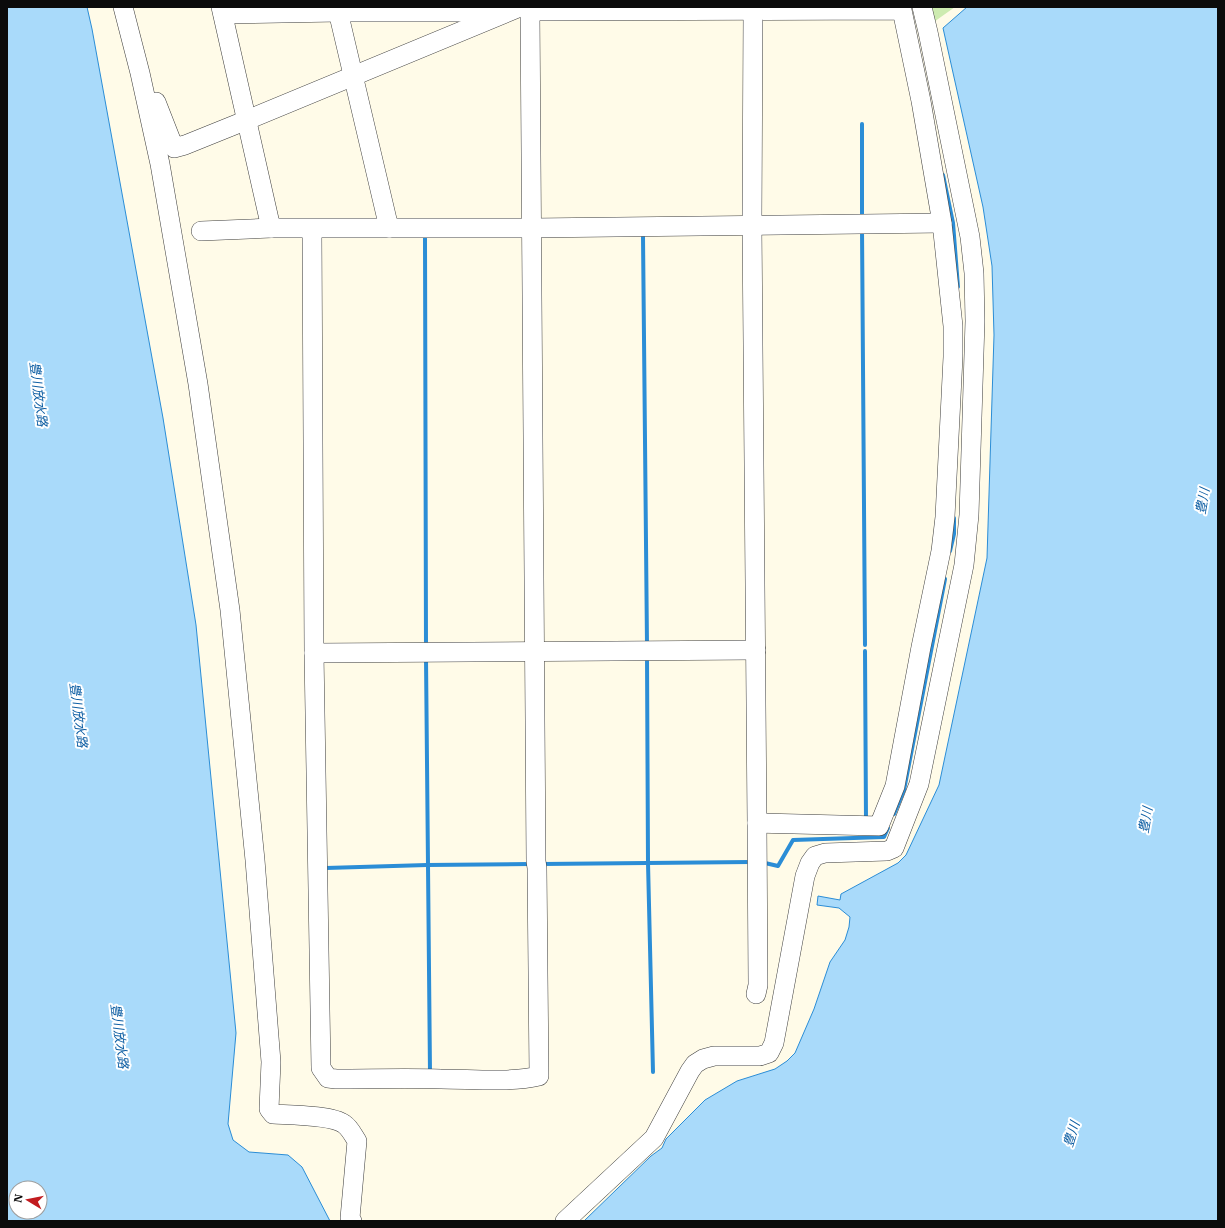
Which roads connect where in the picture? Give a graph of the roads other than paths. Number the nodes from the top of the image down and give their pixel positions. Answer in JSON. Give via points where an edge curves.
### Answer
{"nodes":[{"id":1,"x":124,"y":7,"type":"edge"},
{"id":2,"x":922,"y":7,"type":"edge"},
{"id":3,"x":522,"y":9,"type":"edge"},
{"id":4,"x":338,"y":10,"type":"edge"},
{"id":5,"x":222,"y":11,"type":"edge"},
{"id":6,"x":753,"y":11,"type":"junction"},
{"id":7,"x":140,"y":73,"type":"junction"},
{"id":8,"x":353,"y":76,"type":"junction"},
{"id":9,"x":247,"y":120,"type":"junction"},
{"id":10,"x":942,"y":224,"type":"junction"},
{"id":11,"x":752,"y":225,"type":"junction"},
{"id":12,"x":271,"y":228,"type":"junction"},
{"id":13,"x":389,"y":228,"type":"junction"},
{"id":14,"x":532,"y":228,"type":"junction"},
{"id":15,"x":312,"y":229,"type":"junction"},
{"id":16,"x":201,"y":232,"type":"dead end"},
{"id":17,"x":535,"y":650,"type":"junction"},
{"id":18,"x":756,"y":650,"type":"junction"},
{"id":19,"x":314,"y":653,"type":"junction"},
{"id":20,"x":757,"y":824,"type":"junction"},
{"id":21,"x":756,"y":994,"type":"dead end"},
{"id":22,"x":352,"y":1221,"type":"edge"},
{"id":23,"x":565,"y":1221,"type":"edge"}],
"edges":[{"from":1,"to":7,"type":"street"},
{"from":2,"to":23,"type":"street","via":[[970,237],[975,321],[969,516],[964,565],[919,784],[894,848],[887,851],[825,853],[815,856],[810,863],[805,876],[774,1043],[769,1053],[760,1056],[714,1056],[695,1064],[654,1138]]},
{"from":3,"to":4,"type":"street"},
{"from":3,"to":6,"type":"street"},
{"from":3,"to":8,"type":"street"},
{"from":3,"to":14,"type":"street"},
{"from":4,"to":5,"type":"street"},
{"from":4,"to":8,"type":"street"},
{"from":5,"to":9,"type":"street"},
{"from":6,"to":10,"type":"street","via":[[902,10]]},
{"from":6,"to":11,"type":"street"},
{"from":7,"to":9,"type":"street","via":[[153,94],[174,148]]},
{"from":7,"to":22,"type":"street","via":[[160,164],[197,376],[230,610],[270,1046],[269,1109],[273,1114],[331,1118],[343,1123],[350,1130],[356,1141],[350,1218]]},
{"from":8,"to":9,"type":"street"},
{"from":8,"to":13,"type":"street"},
{"from":9,"to":12,"type":"street"},
{"from":10,"to":11,"type":"street"},
{"from":10,"to":20,"type":"street","via":[[953,334],[946,517],[896,786],[879,826]]},
{"from":11,"to":14,"type":"street"},
{"from":11,"to":18,"type":"street"},
{"from":12,"to":15,"type":"street"},
{"from":12,"to":16,"type":"street"},
{"from":13,"to":14,"type":"street"},
{"from":13,"to":15,"type":"street"},
{"from":14,"to":17,"type":"street"},
{"from":15,"to":19,"type":"street"},
{"from":17,"to":18,"type":"street"},
{"from":17,"to":19,"type":"street"},
{"from":17,"to":19,"type":"street","via":[[539,1076],[484,1080],[336,1079],[328,1078],[321,1068]]},
{"from":18,"to":20,"type":"street"},
{"from":20,"to":21,"type":"street"}]}
